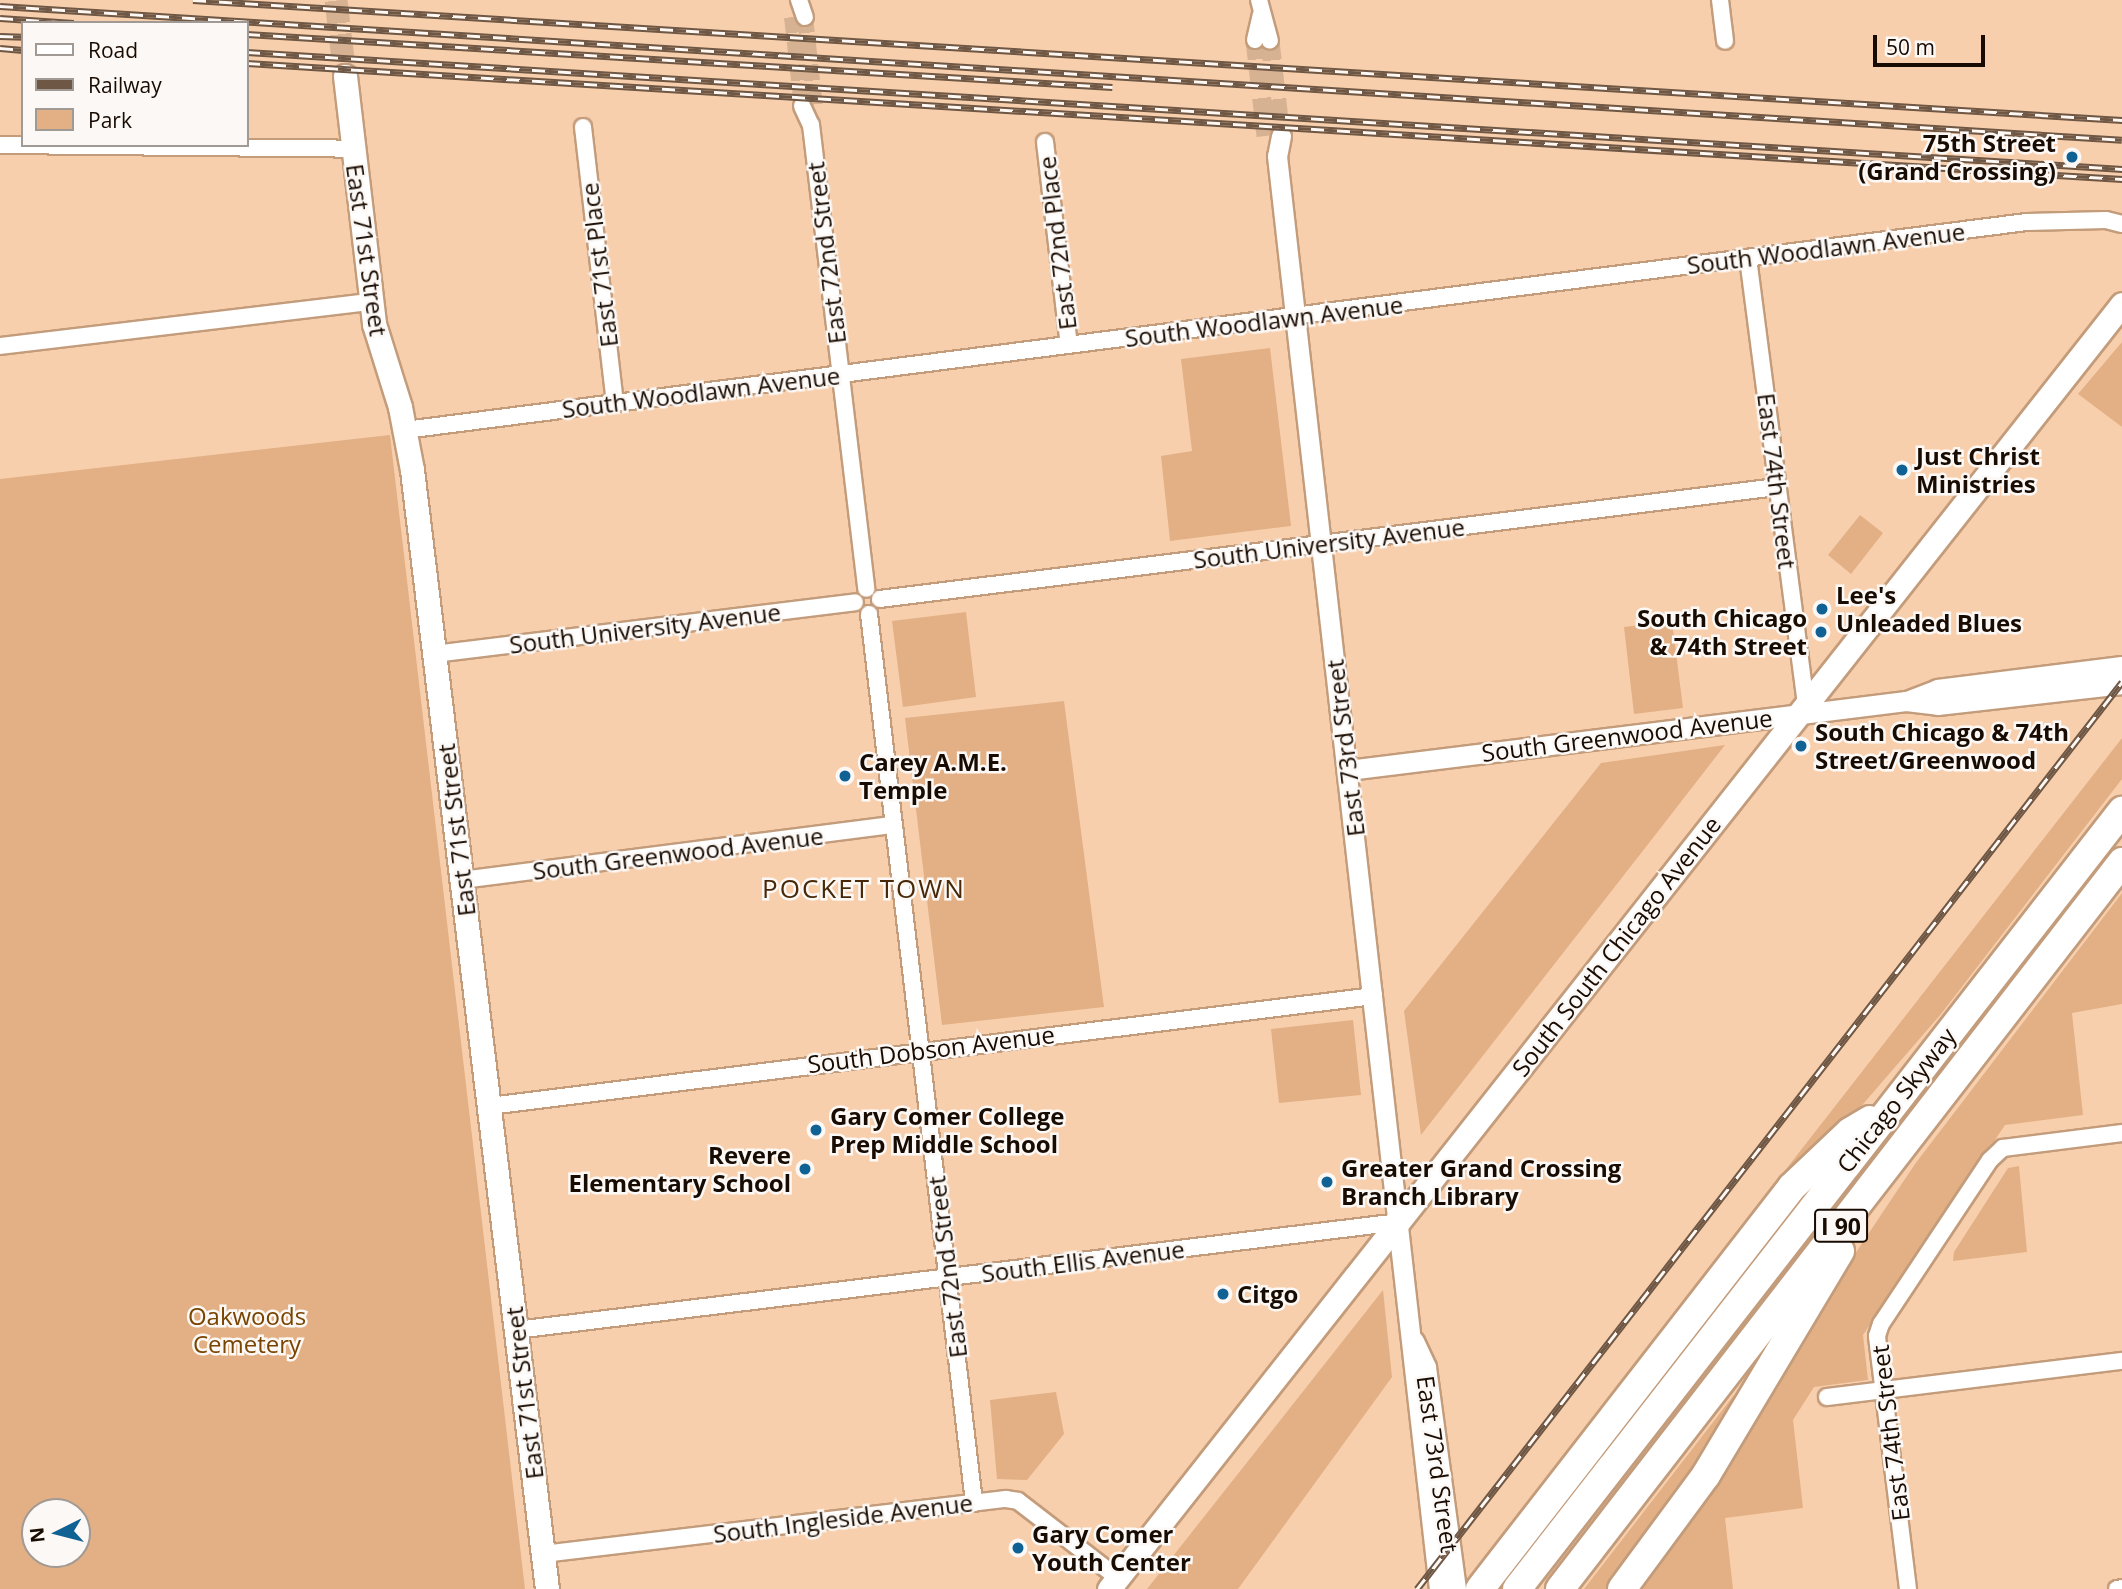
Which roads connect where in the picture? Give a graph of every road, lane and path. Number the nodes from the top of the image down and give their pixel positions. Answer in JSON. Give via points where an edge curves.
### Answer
{"nodes":[{"id":1,"x":797,"y":0,"type":"edge"},
{"id":2,"x":1720,"y":0,"type":"edge"},
{"id":3,"x":1260,"y":8,"type":"edge"},
{"id":4,"x":798,"y":17,"type":"tunnel mouth"},
{"id":5,"x":1263,"y":41,"type":"tunnel mouth"},
{"id":6,"x":1725,"y":41,"type":"dead end"},
{"id":7,"x":345,"y":76,"type":"tunnel mouth"},
{"id":8,"x":809,"y":106,"type":"tunnel mouth"},
{"id":9,"x":583,"y":127,"type":"dead end"},
{"id":10,"x":1045,"y":142,"type":"dead end"},
{"id":11,"x":1275,"y":142,"type":"tunnel mouth"},
{"id":12,"x":0,"y":145,"type":"edge"},
{"id":13,"x":21,"y":145,"type":"edge"},
{"id":14,"x":176,"y":147,"type":"edge"},
{"id":15,"x":353,"y":149,"type":"junction"},
{"id":16,"x":2122,"y":225,"type":"edge"},
{"id":17,"x":1748,"y":258,"type":"junction"},
{"id":18,"x":371,"y":302,"type":"junction"},
{"id":19,"x":2122,"y":304,"type":"edge"},
{"id":20,"x":1295,"y":318,"type":"junction"},
{"id":21,"x":1069,"y":345,"type":"junction"},
{"id":22,"x":0,"y":346,"type":"edge"},
{"id":23,"x":841,"y":374,"type":"junction"},
{"id":24,"x":615,"y":403,"type":"junction"},
{"id":25,"x":405,"y":430,"type":"junction"},
{"id":26,"x":1777,"y":487,"type":"junction"},
{"id":27,"x":1322,"y":543,"type":"junction"},
{"id":28,"x":866,"y":589,"type":"junction"},
{"id":29,"x":880,"y":599,"type":"junction"},
{"id":30,"x":855,"y":602,"type":"junction"},
{"id":31,"x":870,"y":614,"type":"junction"},
{"id":32,"x":434,"y":654,"type":"junction"},
{"id":33,"x":2122,"y":666,"type":"edge"},
{"id":34,"x":2122,"y":684,"type":"edge"},
{"id":35,"x":1906,"y":701,"type":"junction"},
{"id":36,"x":1802,"y":709,"type":"junction"},
{"id":37,"x":1348,"y":770,"type":"junction"},
{"id":38,"x":2122,"y":811,"type":"edge"},
{"id":39,"x":894,"y":825,"type":"junction"},
{"id":40,"x":2122,"y":862,"type":"edge"},
{"id":41,"x":462,"y":880,"type":"junction"},
{"id":42,"x":1374,"y":996,"type":"junction"},
{"id":43,"x":921,"y":1050,"type":"junction"},
{"id":44,"x":489,"y":1106,"type":"junction"},
{"id":45,"x":1890,"y":1108,"type":"junction"},
{"id":46,"x":2122,"y":1133,"type":"edge"},
{"id":47,"x":1861,"y":1200,"type":"junction"},
{"id":48,"x":1400,"y":1222,"type":"junction"},
{"id":49,"x":948,"y":1278,"type":"junction"},
{"id":50,"x":516,"y":1330,"type":"junction"},
{"id":51,"x":1414,"y":1340,"type":"junction"},
{"id":52,"x":2122,"y":1361,"type":"edge"},
{"id":53,"x":1884,"y":1390,"type":"junction"},
{"id":54,"x":1827,"y":1397,"type":"dead end"},
{"id":55,"x":974,"y":1503,"type":"junction"},
{"id":56,"x":543,"y":1554,"type":"junction"},
{"id":57,"x":1114,"y":1583,"type":"edge"},
{"id":58,"x":2122,"y":1588,"type":"edge"},
{"id":59,"x":547,"y":1589,"type":"edge"},
{"id":60,"x":1438,"y":1589,"type":"edge"},
{"id":61,"x":1456,"y":1589,"type":"edge"},
{"id":62,"x":1480,"y":1589,"type":"edge"},
{"id":63,"x":1517,"y":1589,"type":"edge"},
{"id":64,"x":1560,"y":1589,"type":"edge"},
{"id":65,"x":1622,"y":1589,"type":"edge"},
{"id":66,"x":1908,"y":1589,"type":"edge"},
{"id":67,"x":2117,"y":1589,"type":"edge"}],
"edges":[{"from":1,"to":4,"type":"street"},
{"from":2,"to":6,"type":"street"},
{"from":3,"to":5,"type":"street"},
{"from":7,"to":15,"type":"main road","name":"East 71st Street"},
{"from":8,"to":23,"type":"street","name":"East 72nd Street"},
{"from":9,"to":24,"type":"street","name":"East 71st Place"},
{"from":10,"to":21,"type":"street","name":"East 72nd Place"},
{"from":11,"to":20,"type":"street","name":"East 73rd Street"},
{"from":12,"to":13,"type":"street"},
{"from":14,"to":15,"type":"street"},
{"from":15,"to":18,"type":"main road","name":"East 71st Street"},
{"from":16,"to":17,"type":"street","name":"South Woodlawn Avenue","via":[[2106,220],[2026,222]]},
{"from":17,"to":20,"type":"street","name":"South Woodlawn Avenue"},
{"from":17,"to":26,"type":"street","name":"East 74th Street"},
{"from":18,"to":22,"type":"street"},
{"from":18,"to":25,"type":"main road","name":"East 71st Street"},
{"from":19,"to":36,"type":"main road","name":"South South Chicago Avenue"},
{"from":20,"to":21,"type":"street","name":"South Woodlawn Avenue"},
{"from":20,"to":27,"type":"street","name":"East 73rd Street"},
{"from":21,"to":23,"type":"street","name":"South Woodlawn Avenue"},
{"from":23,"to":24,"type":"street","name":"South Woodlawn Avenue"},
{"from":23,"to":28,"type":"street","name":"East 72nd Street"},
{"from":24,"to":25,"type":"street","name":"South Woodlawn Avenue"},
{"from":25,"to":32,"type":"main road","name":"East 71st Street"},
{"from":26,"to":27,"type":"street","name":"South University Avenue"},
{"from":26,"to":36,"type":"street","name":"East 74th Street"},
{"from":27,"to":29,"type":"street","name":"South University Avenue"},
{"from":27,"to":37,"type":"street","name":"East 73rd Street"},
{"from":28,"to":29,"type":"street"},
{"from":28,"to":30,"type":"street"},
{"from":29,"to":31,"type":"street"},
{"from":30,"to":31,"type":"street","via":[[861,612]]},
{"from":30,"to":32,"type":"street","name":"South University Avenue"},
{"from":31,"to":39,"type":"street","name":"East 72nd Street"},
{"from":32,"to":41,"type":"main road","name":"East 71st Street"},
{"from":33,"to":35,"type":"street","name":"South Greenwood Avenue","via":[[1937,689]]},
{"from":34,"to":35,"type":"street","name":"South Greenwood Avenue","via":[[1938,705]]},
{"from":35,"to":36,"type":"street","name":"South Greenwood Avenue"},
{"from":36,"to":37,"type":"street","name":"South Greenwood Avenue"},
{"from":36,"to":48,"type":"main road","name":"South South Chicago Avenue"},
{"from":37,"to":42,"type":"street","name":"East 73rd Street"},
{"from":38,"to":45,"type":"highway","name":"Chicago Skyway","number":"I 90"},
{"from":39,"to":41,"type":"street","name":"South Greenwood Avenue"},
{"from":39,"to":43,"type":"street","name":"East 72nd Street"},
{"from":40,"to":47,"type":"highway","name":"Chicago Skyway","number":"I 90"},
{"from":41,"to":44,"type":"main road","name":"East 71st Street"},
{"from":42,"to":43,"type":"street","name":"South Dobson Avenue"},
{"from":42,"to":48,"type":"street","name":"East 73rd Street"},
{"from":43,"to":44,"type":"street","name":"South Dobson Avenue"},
{"from":43,"to":49,"type":"street","name":"East 72nd Street"},
{"from":44,"to":50,"type":"main road","name":"East 71st Street"},
{"from":45,"to":62,"type":"highway","via":[[1850,1132],[1792,1187]]},
{"from":45,"to":63,"type":"highway","name":"Chicago Skyway","number":"I 90"},
{"from":46,"to":53,"type":"street","name":"East 74th Street","via":[[2003,1148],[1990,1160],[1881,1324],[1877,1336]]},
{"from":47,"to":64,"type":"highway","name":"Chicago Skyway","number":"I 90"},
{"from":47,"to":65,"type":"highway","via":[[1836,1261],[1706,1475]]},
{"from":48,"to":49,"type":"street","name":"South Ellis Avenue"},
{"from":48,"to":51,"type":"street","name":"East 73rd Street"},
{"from":48,"to":57,"type":"main road","name":"South South Chicago Avenue"},
{"from":49,"to":50,"type":"street","name":"South Ellis Avenue"},
{"from":49,"to":55,"type":"street","name":"East 72nd Street"},
{"from":50,"to":56,"type":"main road","name":"East 71st Street"},
{"from":51,"to":60,"type":"street","name":"East 73rd Street","via":[[1411,1370]]},
{"from":51,"to":61,"type":"street","name":"East 73rd Street","via":[[1426,1367]]},
{"from":52,"to":53,"type":"street"},
{"from":53,"to":54,"type":"street"},
{"from":53,"to":66,"type":"street","name":"East 74th Street"},
{"from":55,"to":56,"type":"street","name":"South Ingleside Avenue"},
{"from":55,"to":57,"type":"street","name":"South Ingleside Avenue","via":[[1018,1501]]},
{"from":56,"to":59,"type":"main road","name":"East 71st Street"},
{"from":58,"to":67,"type":"street"}]}
